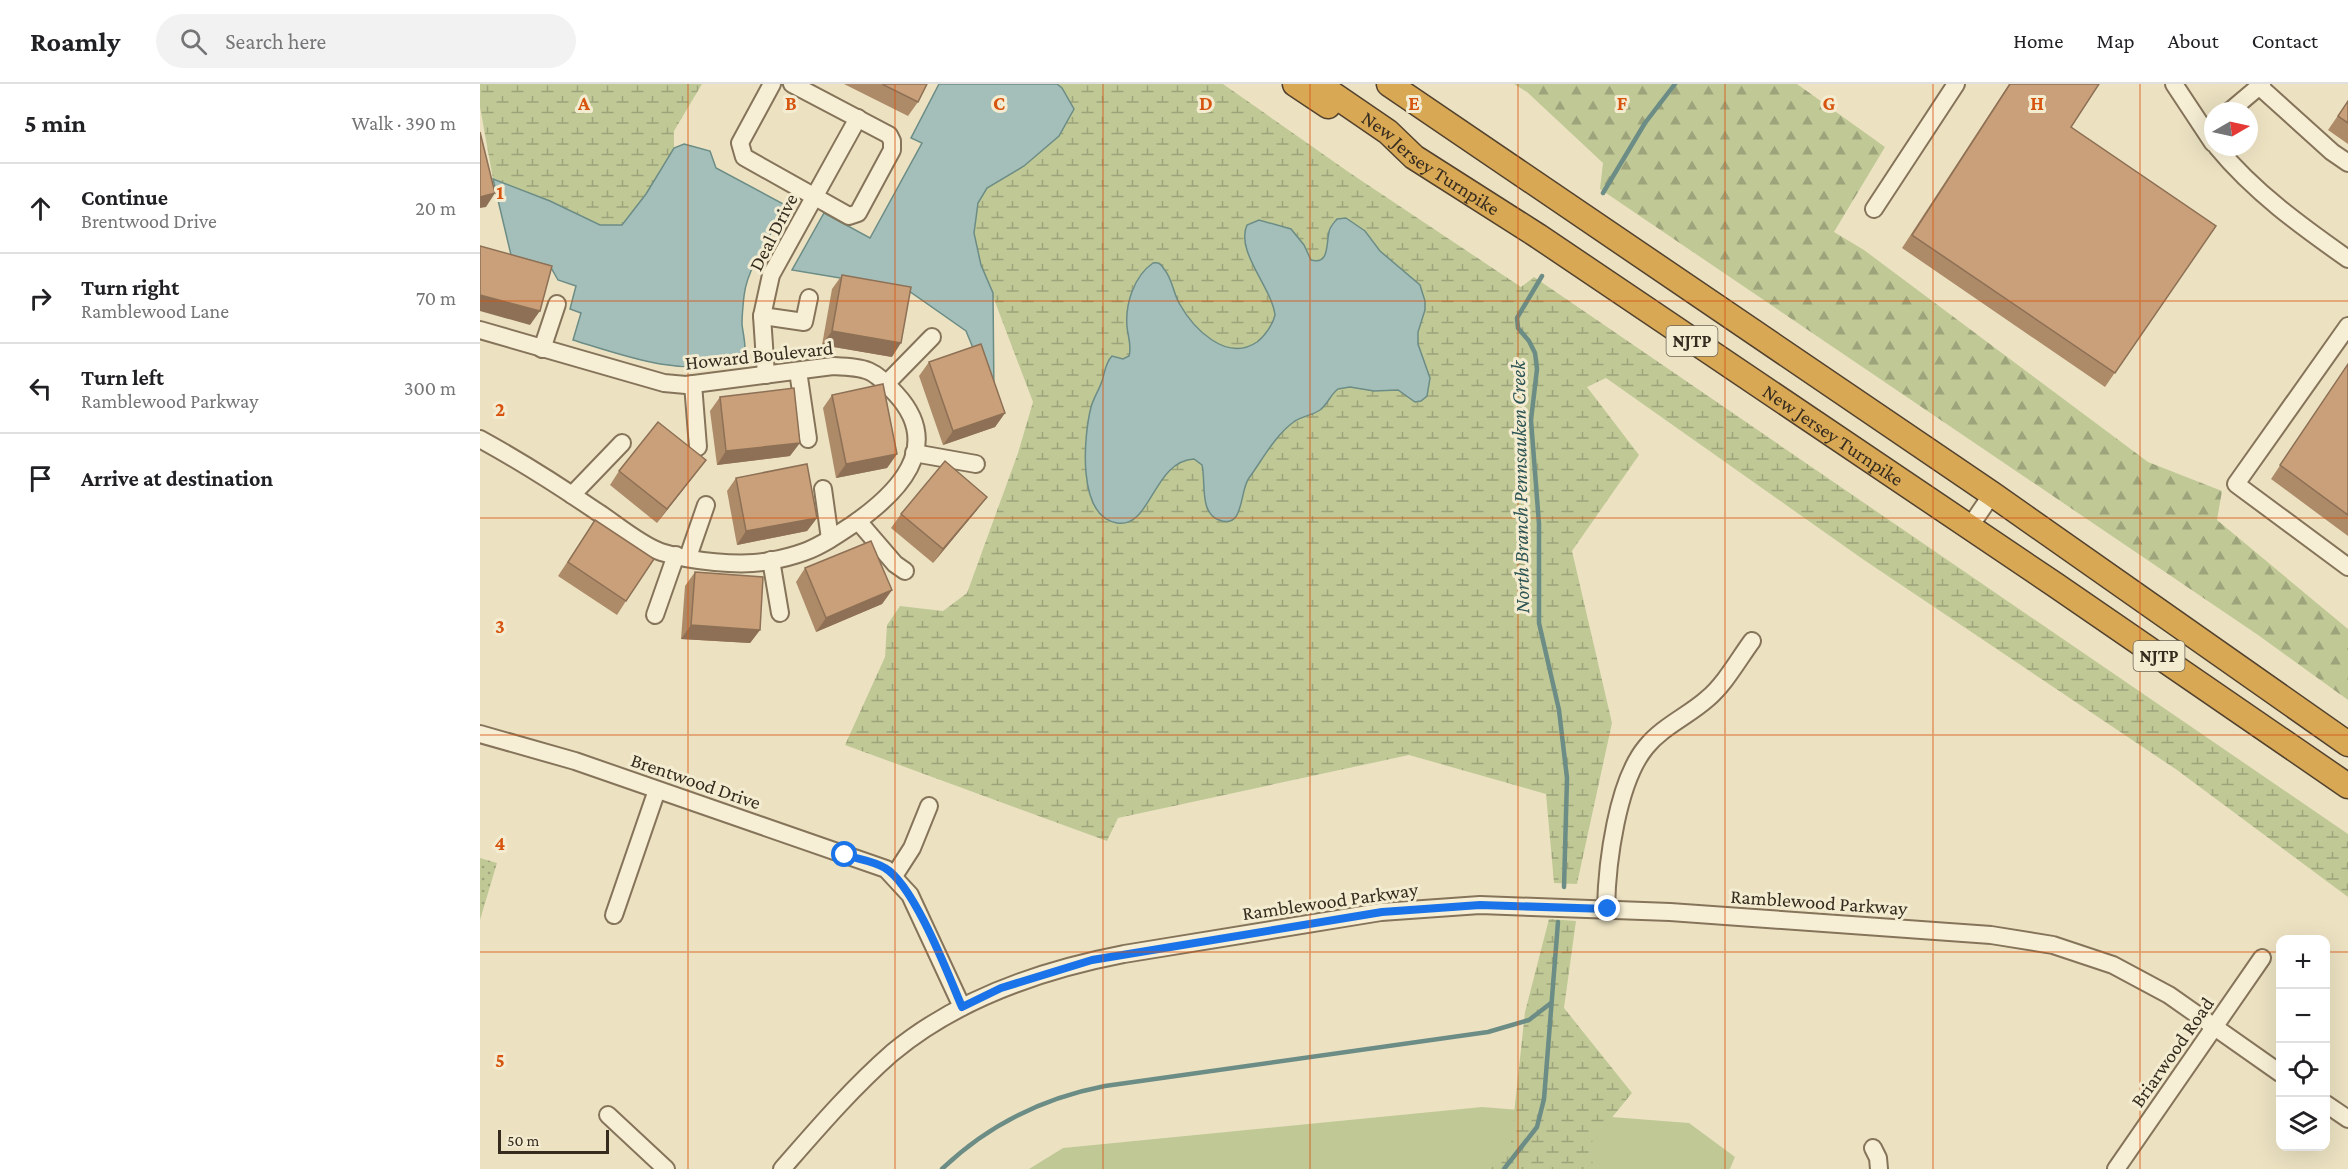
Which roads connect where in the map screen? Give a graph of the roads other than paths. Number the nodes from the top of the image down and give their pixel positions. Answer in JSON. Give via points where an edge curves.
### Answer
{"nodes":[{"id":1,"x":772,"y":84,"type":"edge"},
{"id":2,"x":792,"y":84,"type":"edge"},
{"id":3,"x":1295,"y":84,"type":"edge"},
{"id":4,"x":1318,"y":84,"type":"edge"},
{"id":5,"x":1389,"y":84,"type":"edge"},
{"id":6,"x":1956,"y":84,"type":"edge"},
{"id":7,"x":2174,"y":84,"type":"edge"},
{"id":8,"x":2261,"y":85,"type":"edge"},
{"id":9,"x":2241,"y":102,"type":"edge"},
{"id":10,"x":858,"y":118,"type":"junction"},
{"id":11,"x":2204,"y":125,"type":"edge"},
{"id":12,"x":2225,"y":156,"type":"edge"},
{"id":13,"x":1414,"y":157,"type":"junction"},
{"id":14,"x":2348,"y":164,"type":"edge"},
{"id":15,"x":814,"y":196,"type":"junction"},
{"id":16,"x":1874,"y":209,"type":"dead end"},
{"id":17,"x":2348,"y":259,"type":"edge"},
{"id":18,"x":809,"y":298,"type":"dead end"},
{"id":19,"x":557,"y":304,"type":"dead end"},
{"id":20,"x":762,"y":316,"type":"junction"},
{"id":21,"x":2348,"y":326,"type":"edge"},
{"id":22,"x":480,"y":331,"type":"edge"},
{"id":23,"x":932,"y":337,"type":"dead end"},
{"id":24,"x":542,"y":349,"type":"junction"},
{"id":25,"x":798,"y":371,"type":"junction"},
{"id":26,"x":766,"y":375,"type":"junction"},
{"id":27,"x":693,"y":384,"type":"junction"},
{"id":28,"x":886,"y":384,"type":"junction"},
{"id":29,"x":480,"y":439,"type":"edge"},
{"id":30,"x":808,"y":439,"type":"dead end"},
{"id":31,"x":622,"y":443,"type":"dead end"},
{"id":32,"x":698,"y":447,"type":"dead end"},
{"id":33,"x":914,"y":453,"type":"junction"},
{"id":34,"x":976,"y":464,"type":"dead end"},
{"id":35,"x":823,"y":489,"type":"dead end"},
{"id":36,"x":1992,"y":494,"type":"junction"},
{"id":37,"x":572,"y":495,"type":"junction"},
{"id":38,"x":706,"y":505,"type":"dead end"},
{"id":39,"x":858,"y":521,"type":"junction"},
{"id":40,"x":1969,"y":528,"type":"junction"},
{"id":41,"x":830,"y":539,"type":"junction"},
{"id":42,"x":682,"y":556,"type":"junction"},
{"id":43,"x":771,"y":560,"type":"junction"},
{"id":44,"x":2348,"y":567,"type":"edge"},
{"id":45,"x":905,"y":571,"type":"dead end"},
{"id":46,"x":780,"y":613,"type":"dead end"},
{"id":47,"x":655,"y":615,"type":"dead end"},
{"id":48,"x":1752,"y":641,"type":"dead end"},
{"id":49,"x":480,"y":734,"type":"edge"},
{"id":50,"x":2348,"y":744,"type":"edge"},
{"id":51,"x":2348,"y":786,"type":"edge"},
{"id":52,"x":657,"y":790,"type":"junction"},
{"id":53,"x":929,"y":806,"type":"dead end"},
{"id":54,"x":894,"y":876,"type":"junction"},
{"id":55,"x":1606,"y":908,"type":"junction"},
{"id":56,"x":614,"y":915,"type":"dead end"},
{"id":57,"x":2262,"y":958,"type":"dead end"},
{"id":58,"x":962,"y":1007,"type":"junction"},
{"id":59,"x":2216,"y":1027,"type":"junction"},
{"id":60,"x":2276,"y":1070,"type":"edge"},
{"id":61,"x":2330,"y":1107,"type":"edge"},
{"id":62,"x":608,"y":1115,"type":"dead end"},
{"id":63,"x":2348,"y":1119,"type":"edge"},
{"id":64,"x":1873,"y":1148,"type":"dead end"},
{"id":65,"x":666,"y":1169,"type":"edge"},
{"id":66,"x":782,"y":1169,"type":"edge"},
{"id":67,"x":1879,"y":1169,"type":"edge"},
{"id":68,"x":2116,"y":1169,"type":"edge"}],
"edges":[{"from":1,"to":15,"type":"street","via":[[740,149],[744,156]]},
{"from":2,"to":10,"type":"street"},
{"from":3,"to":13,"type":"highway"},
{"from":4,"to":13,"type":"highway","name":"New Jersey Turnpike","number":"NJTP","via":[[1389,132]]},
{"from":5,"to":36,"type":"highway","name":"New Jersey Turnpike","number":"NJTP"},
{"from":6,"to":16,"type":"street"},
{"from":7,"to":11,"type":"street"},
{"from":8,"to":9,"type":"street"},
{"from":8,"to":14,"type":"street"},
{"from":10,"to":15,"type":"street","name":"Deal Drive"},
{"from":10,"to":15,"type":"street","via":[[889,135],[892,150],[858,213],[849,216]]},
{"from":12,"to":17,"type":"street","via":[[2248,182]]},
{"from":13,"to":40,"type":"highway","name":"New Jersey Turnpike","number":"NJTP","via":[[1538,236]]},
{"from":15,"to":20,"type":"street","name":"Deal Drive","via":[[771,275]]},
{"from":18,"to":20,"type":"street","via":[[804,322]]},
{"from":19,"to":24,"type":"street"},
{"from":20,"to":26,"type":"street","name":"Deal Drive"},
{"from":21,"to":44,"type":"street","via":[[2236,484]]},
{"from":22,"to":24,"type":"street","name":"Howard Boulevard"},
{"from":23,"to":28,"type":"street"},
{"from":24,"to":27,"type":"street","name":"Howard Boulevard","via":[[664,383]]},
{"from":25,"to":26,"type":"street","name":"Howard Boulevard"},
{"from":25,"to":28,"type":"street","name":"Howard Boulevard","via":[[855,367],[876,373]]},
{"from":25,"to":30,"type":"street"},
{"from":26,"to":27,"type":"street","name":"Howard Boulevard"},
{"from":27,"to":32,"type":"street"},
{"from":28,"to":33,"type":"street","name":"Howard Boulevard","via":[[912,417],[916,434]]},
{"from":29,"to":37,"type":"street","name":"Howard Boulevard"},
{"from":31,"to":37,"type":"street"},
{"from":33,"to":34,"type":"street"},
{"from":33,"to":39,"type":"street","name":"Howard Boulevard","via":[[912,465],[892,494]]},
{"from":35,"to":41,"type":"street"},
{"from":36,"to":40,"type":"street"},
{"from":36,"to":50,"type":"highway","name":"New Jersey Turnpike","number":"NJTP"},
{"from":37,"to":42,"type":"street","name":"Howard Boulevard","via":[[660,552]]},
{"from":38,"to":42,"type":"street"},
{"from":39,"to":41,"type":"street","name":"Howard Boulevard"},
{"from":39,"to":45,"type":"street"},
{"from":40,"to":51,"type":"highway","name":"New Jersey Turnpike","number":"NJTP"},
{"from":41,"to":43,"type":"street","name":"Howard Boulevard","via":[[806,552]]},
{"from":42,"to":43,"type":"street","name":"Howard Boulevard","via":[[724,563]]},
{"from":42,"to":47,"type":"street"},
{"from":43,"to":46,"type":"street"},
{"from":48,"to":55,"type":"street","via":[[1713,693],[1661,732],[1636,761],[1616,824]]},
{"from":49,"to":52,"type":"street","name":"Brentwood Drive"},
{"from":52,"to":54,"type":"street","name":"Brentwood Drive","via":[[876,864]]},
{"from":52,"to":56,"type":"street"},
{"from":53,"to":54,"type":"street","via":[[912,848]]},
{"from":54,"to":58,"type":"street","via":[[910,895]]},
{"from":55,"to":58,"type":"street","name":"Ramblewood Parkway","via":[[1469,905],[1360,916],[1092,960],[1001,988]]},
{"from":55,"to":59,"type":"street","name":"Ramblewood Parkway","via":[[1991,935],[2053,945],[2093,957],[2142,979]]},
{"from":57,"to":59,"type":"street","name":"Briarwood Road"},
{"from":58,"to":66,"type":"street","name":"Ramblewood Parkway","via":[[893,1052],[847,1096]]},
{"from":59,"to":60,"type":"street","name":"Ramblewood Parkway"},
{"from":59,"to":68,"type":"street","name":"Briarwood Road"},
{"from":61,"to":63,"type":"street"},
{"from":62,"to":65,"type":"street"},
{"from":64,"to":67,"type":"street"}]}
